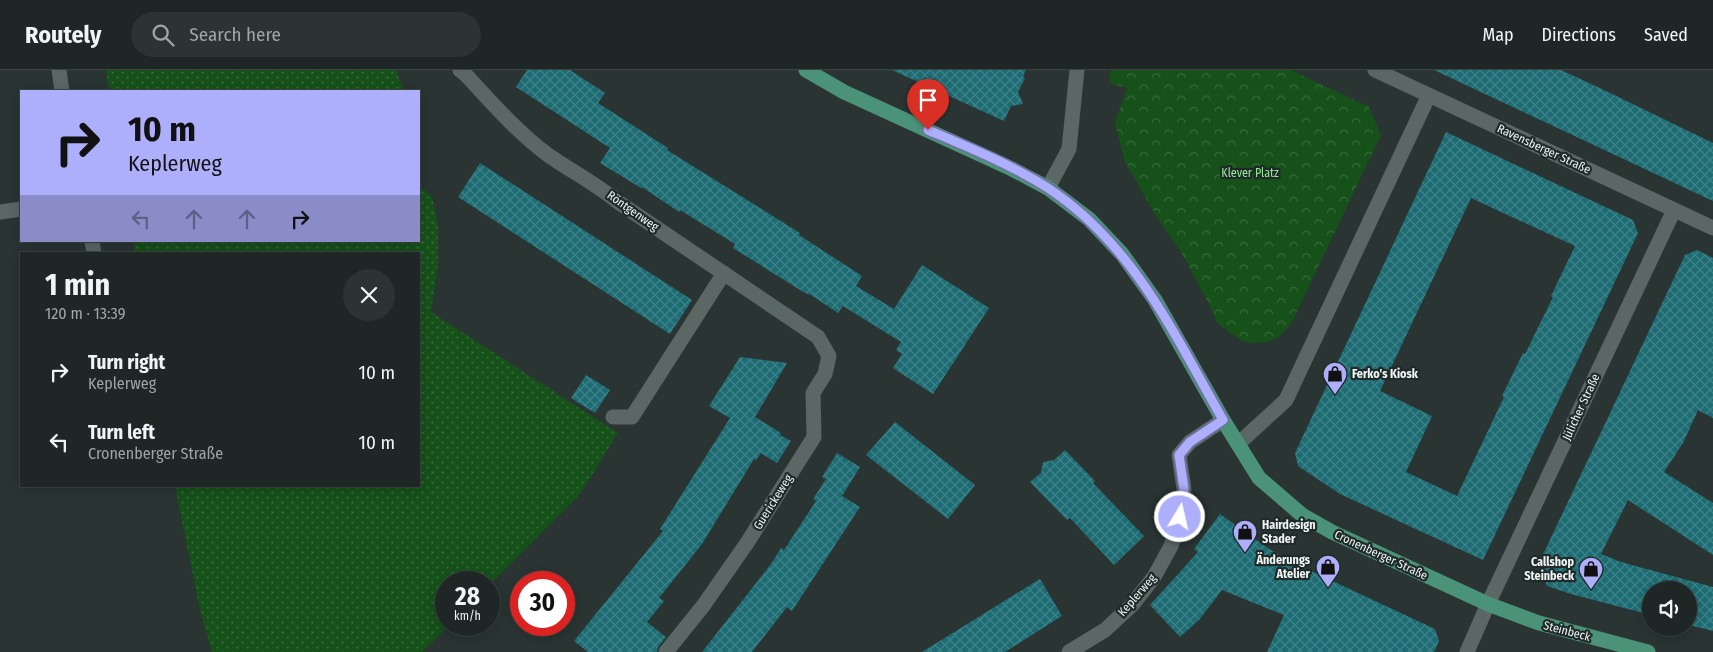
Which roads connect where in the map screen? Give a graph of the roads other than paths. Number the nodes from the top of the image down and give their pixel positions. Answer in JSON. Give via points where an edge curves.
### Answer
{"nodes":[{"id":1,"x":59,"y":70,"type":"edge"},
{"id":2,"x":460,"y":70,"type":"edge"},
{"id":3,"x":806,"y":70,"type":"edge"},
{"id":4,"x":1077,"y":70,"type":"edge"},
{"id":5,"x":1375,"y":70,"type":"edge"},
{"id":6,"x":62,"y":90,"type":"edge"},
{"id":7,"x":1429,"y":95,"type":"junction"},
{"id":8,"x":1048,"y":188,"type":"junction"},
{"id":9,"x":20,"y":208,"type":"edge"},
{"id":10,"x":1674,"y":210,"type":"junction"},
{"id":11,"x":0,"y":212,"type":"edge"},
{"id":12,"x":1713,"y":228,"type":"edge"},
{"id":13,"x":724,"y":273,"type":"junction"},
{"id":14,"x":818,"y":337,"type":"joint"},
{"id":15,"x":613,"y":417,"type":"dead end"},
{"id":16,"x":1223,"y":420,"type":"junction"},
{"id":17,"x":1238,"y":444,"type":"junction"},
{"id":18,"x":1488,"y":604,"type":"junction"},
{"id":19,"x":666,"y":652,"type":"edge"},
{"id":20,"x":1069,"y":652,"type":"edge"},
{"id":21,"x":1467,"y":652,"type":"edge"},
{"id":22,"x":1648,"y":652,"type":"edge"}],
"edges":[{"from":1,"to":6,"type":"street"},
{"from":2,"to":13,"type":"street","name":"Röntgenweg","via":[[512,124],[548,154]]},
{"from":3,"to":8,"type":"main road","name":"Cronenberger Straße","via":[[844,92]]},
{"from":4,"to":8,"type":"street","via":[[1069,149]]},
{"from":5,"to":7,"type":"street","name":"Ravensberger Straße"},
{"from":7,"to":10,"type":"street","name":"Ravensberger Straße"},
{"from":7,"to":17,"type":"street","via":[[1286,400]]},
{"from":8,"to":16,"type":"main road","name":"Cronenberger Straße","via":[[1089,220],[1122,254],[1155,300]]},
{"from":9,"to":11,"type":"street"},
{"from":10,"to":12,"type":"street","name":"Ravensberger Straße"},
{"from":10,"to":18,"type":"street","name":"Jülicher Straße"},
{"from":13,"to":14,"type":"street","name":"Röntgenweg"},
{"from":13,"to":15,"type":"street","via":[[632,416]]},
{"from":14,"to":19,"type":"street","name":"Guerickeweg","via":[[829,356],[825,374],[813,393],[814,436],[704,606]]},
{"from":16,"to":17,"type":"main road","name":"Cronenberger Straße"},
{"from":16,"to":20,"type":"street","name":"Keplerweg","via":[[1190,442],[1179,455],[1184,489],[1180,517],[1171,546],[1154,577],[1105,630]]},
{"from":17,"to":18,"type":"main road","name":"Cronenberger Straße","via":[[1259,478],[1302,515]]},
{"from":18,"to":21,"type":"street","name":"Jülicher Straße"},
{"from":18,"to":22,"type":"main road","name":"Steinbeck","via":[[1539,623]]}]}
